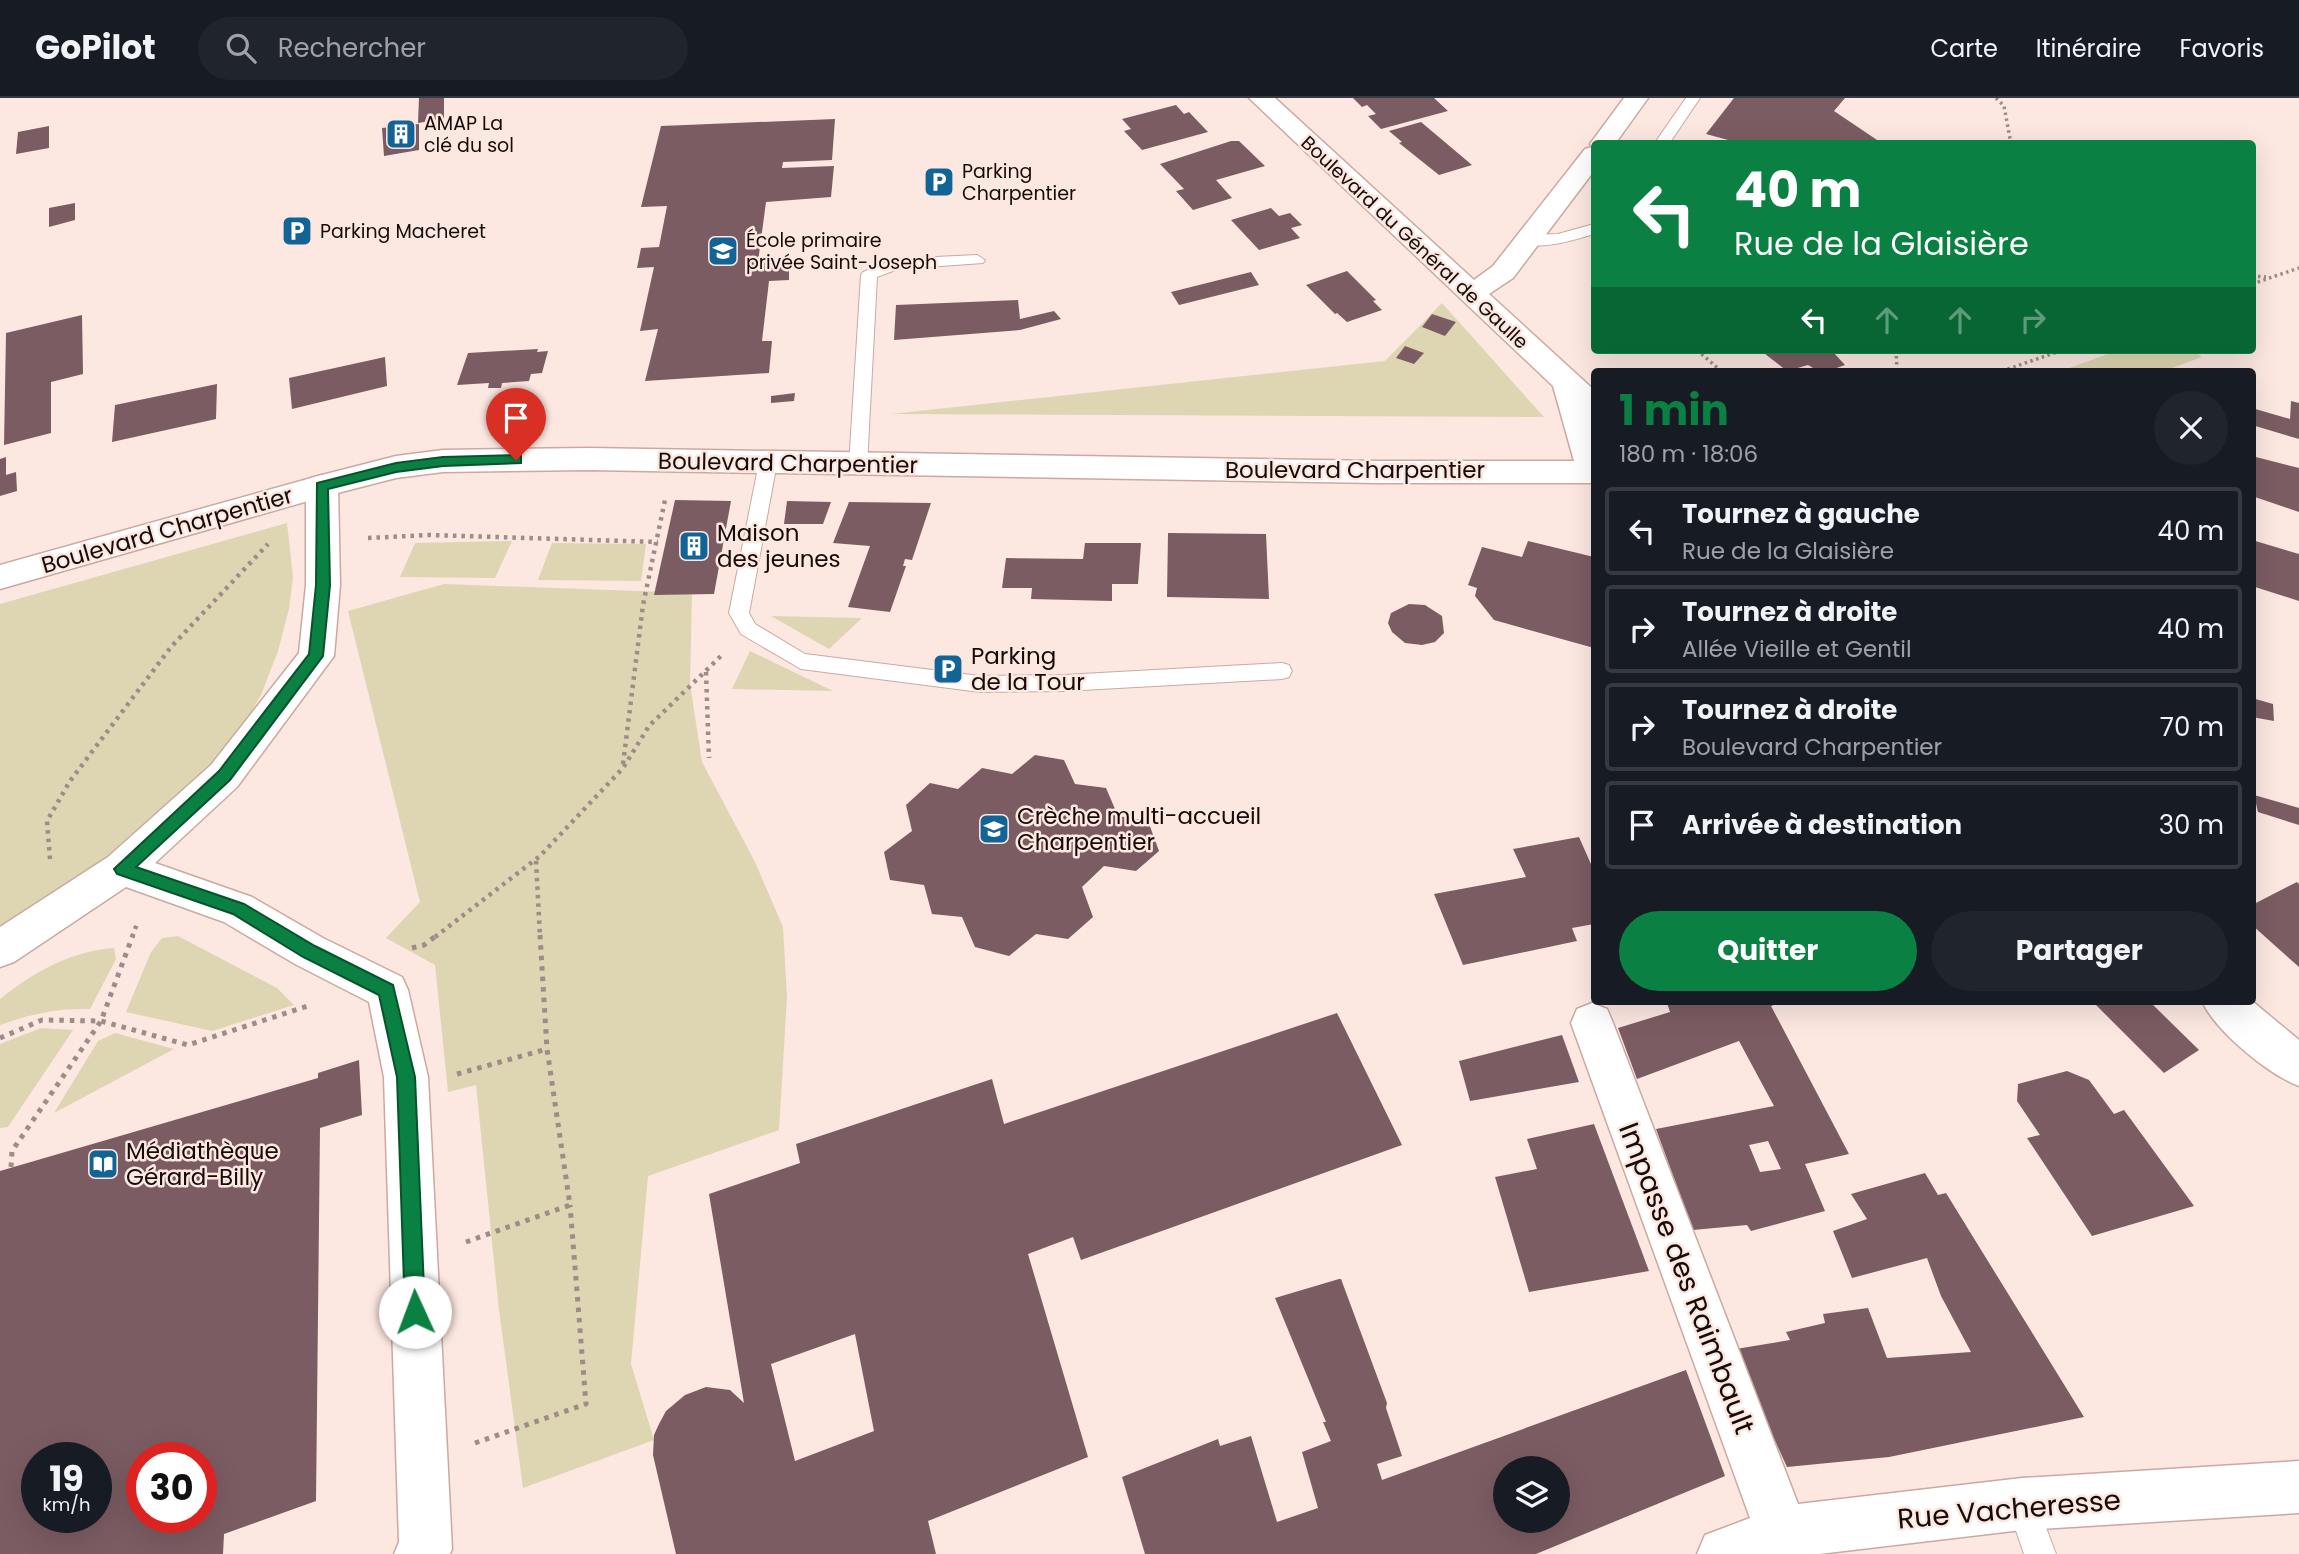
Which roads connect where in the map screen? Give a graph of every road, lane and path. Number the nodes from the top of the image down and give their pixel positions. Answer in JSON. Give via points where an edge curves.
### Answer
{"nodes":[{"id":1,"x":1261,"y":98,"type":"edge"},
{"id":2,"x":1636,"y":98,"type":"edge"},
{"id":3,"x":1693,"y":98,"type":"edge"},
{"id":4,"x":1996,"y":98,"type":"edge"},
{"id":5,"x":1605,"y":140,"type":"edge"},
{"id":6,"x":1664,"y":140,"type":"edge"},
{"id":7,"x":2012,"y":140,"type":"edge"},
{"id":8,"x":1591,"y":158,"type":"edge"},
{"id":9,"x":1591,"y":230,"type":"edge"},
{"id":10,"x":1529,"y":240,"type":"junction"},
{"id":11,"x":977,"y":260,"type":"dead end"},
{"id":12,"x":2299,"y":268,"type":"edge"},
{"id":13,"x":2256,"y":276,"type":"edge"},
{"id":14,"x":2271,"y":278,"type":"junction"},
{"id":15,"x":2256,"y":283,"type":"edge"},
{"id":16,"x":1472,"y":295,"type":"junction"},
{"id":17,"x":1702,"y":354,"type":"edge"},
{"id":18,"x":2051,"y":354,"type":"edge"},
{"id":19,"x":1718,"y":368,"type":"edge"},
{"id":20,"x":2011,"y":368,"type":"edge"},
{"id":21,"x":1569,"y":385,"type":"junction"},
{"id":22,"x":1591,"y":404,"type":"edge"},
{"id":23,"x":671,"y":461,"type":"junction"},
{"id":24,"x":768,"y":463,"type":"junction"},
{"id":25,"x":858,"y":465,"type":"junction"},
{"id":26,"x":1591,"y":465,"type":"edge"},
{"id":27,"x":1591,"y":472,"type":"edge"},
{"id":28,"x":321,"y":486,"type":"junction"},
{"id":29,"x":323,"y":540,"type":"junction"},
{"id":30,"x":657,"y":542,"type":"junction"},
{"id":31,"x":0,"y":577,"type":"edge"},
{"id":32,"x":748,"y":629,"type":"junction"},
{"id":33,"x":706,"y":671,"type":"junction"},
{"id":34,"x":1282,"y":671,"type":"dead end"},
{"id":35,"x":709,"y":758,"type":"dead end"},
{"id":36,"x":623,"y":768,"type":"junction"},
{"id":37,"x":536,"y":860,"type":"junction"},
{"id":38,"x":122,"y":869,"type":"junction"},
{"id":39,"x":50,"y":870,"type":"dead end"},
{"id":40,"x":125,"y":925,"type":"dead end"},
{"id":41,"x":0,"y":948,"type":"edge"},
{"id":42,"x":338,"y":965,"type":"junction"},
{"id":43,"x":387,"y":990,"type":"junction"},
{"id":44,"x":2227,"y":1005,"type":"edge"},
{"id":45,"x":101,"y":1021,"type":"junction"},
{"id":46,"x":1592,"y":1023,"type":"dead end"},
{"id":47,"x":2255,"y":1031,"type":"junction"},
{"id":48,"x":0,"y":1038,"type":"edge"},
{"id":49,"x":547,"y":1049,"type":"junction"},
{"id":50,"x":2299,"y":1066,"type":"edge"},
{"id":51,"x":468,"y":1071,"type":"dead end"},
{"id":52,"x":2299,"y":1090,"type":"edge"},
{"id":53,"x":11,"y":1167,"type":"dead end"},
{"id":54,"x":570,"y":1205,"type":"junction"},
{"id":55,"x":500,"y":1228,"type":"dead end"},
{"id":56,"x":422,"y":1463,"type":"junction"},
{"id":57,"x":2299,"y":1487,"type":"edge"},
{"id":58,"x":2022,"y":1503,"type":"junction"},
{"id":59,"x":1782,"y":1532,"type":"junction"},
{"id":60,"x":421,"y":1554,"type":"edge"},
{"id":61,"x":1724,"y":1554,"type":"edge"},
{"id":62,"x":2040,"y":1554,"type":"edge"}],
"edges":[{"from":1,"to":16,"type":"street","name":"Boulevard du Général de Gaulle"},
{"from":2,"to":5,"type":"street"},
{"from":3,"to":6,"type":"lane"},
{"from":4,"to":7,"type":"path","via":[[2004,106]]},
{"from":8,"to":10,"type":"street"},
{"from":9,"to":10,"type":"lane","via":[[1559,239]]},
{"from":10,"to":16,"type":"street","via":[[1503,272]]},
{"from":11,"to":25,"type":"lane","via":[[895,264],[869,275]]},
{"from":12,"to":14,"type":"path"},
{"from":13,"to":14,"type":"path"},
{"from":14,"to":15,"type":"path"},
{"from":16,"to":21,"type":"street","name":"Boulevard du Général de Gaulle"},
{"from":17,"to":19,"type":"path"},
{"from":18,"to":20,"type":"path"},
{"from":21,"to":22,"type":"street","name":"Boulevard du Général de Gaulle"},
{"from":21,"to":26,"type":"street"},
{"from":23,"to":24,"type":"street","name":"Boulevard Charpentier"},
{"from":23,"to":28,"type":"street","name":"Boulevard Charpentier","via":[[443,461],[396,467]]},
{"from":23,"to":30,"type":"path"},
{"from":24,"to":25,"type":"street","name":"Boulevard Charpentier"},
{"from":24,"to":32,"type":"lane","via":[[739,613]]},
{"from":25,"to":27,"type":"street","name":"Boulevard Charpentier"},
{"from":28,"to":29,"type":"street"},
{"from":28,"to":31,"type":"street","name":"Boulevard Charpentier"},
{"from":29,"to":30,"type":"path","via":[[430,535]]},
{"from":29,"to":38,"type":"street","via":[[316,656],[224,776]]},
{"from":29,"to":39,"type":"path","via":[[276,537],[171,647],[70,781],[47,821]]},
{"from":30,"to":36,"type":"path","via":[[643,605]]},
{"from":32,"to":33,"type":"path"},
{"from":32,"to":34,"type":"lane","via":[[801,661],[980,684],[1064,684]]},
{"from":33,"to":35,"type":"path"},
{"from":33,"to":36,"type":"path","via":[[649,726]]},
{"from":36,"to":37,"type":"path"},
{"from":37,"to":42,"type":"path","via":[[424,945]]},
{"from":37,"to":49,"type":"path"},
{"from":38,"to":41,"type":"street"},
{"from":38,"to":42,"type":"street","via":[[239,909]]},
{"from":40,"to":45,"type":"path","via":[[138,923]]},
{"from":42,"to":43,"type":"street"},
{"from":43,"to":45,"type":"path","via":[[312,1005],[188,1045]]},
{"from":43,"to":56,"type":"street","via":[[406,1077]]},
{"from":44,"to":47,"type":"street"},
{"from":45,"to":48,"type":"path","via":[[42,1020]]},
{"from":45,"to":53,"type":"path","via":[[12,1151]]},
{"from":46,"to":59,"type":"street","name":"Impasse des Raimbault"},
{"from":47,"to":50,"type":"street"},
{"from":47,"to":52,"type":"street"},
{"from":49,"to":51,"type":"path"},
{"from":49,"to":54,"type":"path"},
{"from":54,"to":55,"type":"path"},
{"from":54,"to":56,"type":"path","via":[[586,1404]]},
{"from":56,"to":60,"type":"street","via":[[426,1549]]},
{"from":57,"to":58,"type":"street","name":"Rue Vacheresse"},
{"from":58,"to":59,"type":"street","name":"Rue Vacheresse"},
{"from":58,"to":62,"type":"lane"},
{"from":59,"to":61,"type":"street","name":"Rue Vacheresse"}]}
